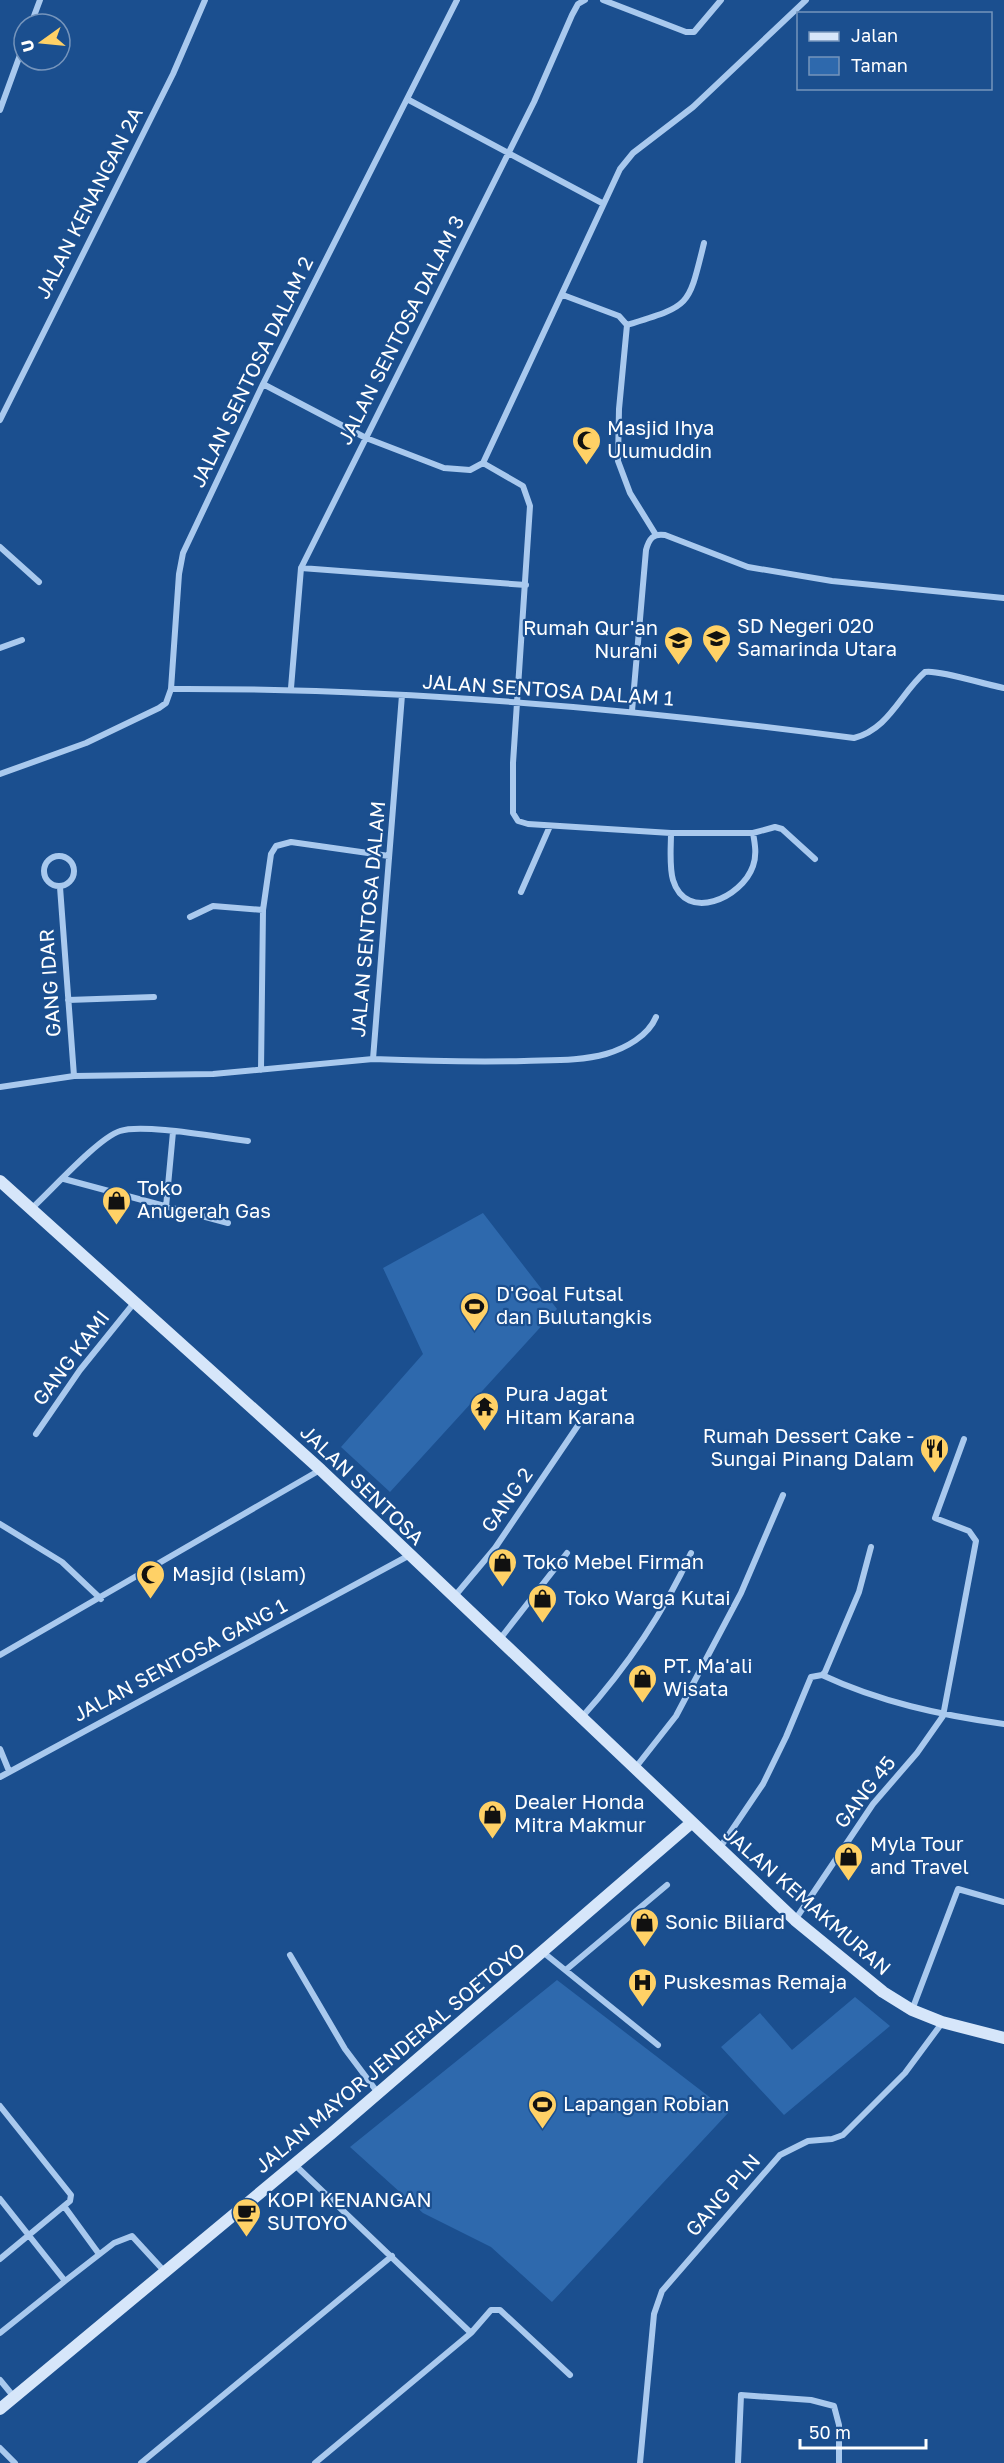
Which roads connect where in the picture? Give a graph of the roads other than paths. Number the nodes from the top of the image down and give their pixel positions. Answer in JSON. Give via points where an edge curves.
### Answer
{"nodes":[{"id":1,"x":205,"y":0,"type":"edge"},
{"id":2,"x":457,"y":0,"type":"edge"},
{"id":3,"x":585,"y":0,"type":"edge"},
{"id":4,"x":603,"y":0,"type":"edge"},
{"id":5,"x":721,"y":0,"type":"edge"},
{"id":6,"x":806,"y":0,"type":"edge"},
{"id":7,"x":14,"y":72,"type":"edge"},
{"id":8,"x":407,"y":99,"type":"junction"},
{"id":9,"x":0,"y":110,"type":"edge"},
{"id":10,"x":509,"y":152,"type":"junction"},
{"id":11,"x":602,"y":203,"type":"junction"},
{"id":12,"x":704,"y":243,"type":"dead end"},
{"id":13,"x":562,"y":295,"type":"junction"},
{"id":14,"x":627,"y":325,"type":"junction"},
{"id":15,"x":263,"y":384,"type":"junction"},
{"id":16,"x":0,"y":420,"type":"edge"},
{"id":17,"x":366,"y":438,"type":"junction"},
{"id":18,"x":483,"y":463,"type":"junction"},
{"id":19,"x":656,"y":535,"type":"junction"},
{"id":20,"x":0,"y":547,"type":"edge"},
{"id":21,"x":301,"y":568,"type":"junction"},
{"id":22,"x":39,"y":582,"type":"dead end"},
{"id":23,"x":526,"y":585,"type":"junction"},
{"id":24,"x":1004,"y":598,"type":"edge"},
{"id":25,"x":22,"y":640,"type":"dead end"},
{"id":26,"x":0,"y":648,"type":"edge"},
{"id":27,"x":291,"y":688,"type":"junction"},
{"id":28,"x":1004,"y":688,"type":"edge"},
{"id":29,"x":171,"y":689,"type":"junction"},
{"id":30,"x":402,"y":695,"type":"junction"},
{"id":31,"x":518,"y":702,"type":"junction"},
{"id":32,"x":632,"y":711,"type":"junction"},
{"id":33,"x":0,"y":774,"type":"edge"},
{"id":34,"x":550,"y":826,"type":"junction"},
{"id":35,"x":671,"y":833,"type":"junction"},
{"id":36,"x":753,"y":833,"type":"junction"},
{"id":37,"x":389,"y":856,"type":"junction"},
{"id":38,"x":815,"y":859,"type":"dead end"},
{"id":39,"x":60,"y":887,"type":"junction"},
{"id":40,"x":521,"y":892,"type":"dead end"},
{"id":41,"x":263,"y":910,"type":"junction"},
{"id":42,"x":190,"y":917,"type":"dead end"},
{"id":43,"x":154,"y":997,"type":"dead end"},
{"id":44,"x":68,"y":1000,"type":"junction"},
{"id":45,"x":656,"y":1017,"type":"dead end"},
{"id":46,"x":373,"y":1059,"type":"junction"},
{"id":47,"x":261,"y":1070,"type":"junction"},
{"id":48,"x":74,"y":1076,"type":"junction"},
{"id":49,"x":0,"y":1087,"type":"edge"},
{"id":50,"x":173,"y":1132,"type":"junction"},
{"id":51,"x":248,"y":1141,"type":"dead end"},
{"id":52,"x":64,"y":1179,"type":"junction"},
{"id":53,"x":0,"y":1181,"type":"edge"},
{"id":54,"x":166,"y":1207,"type":"junction"},
{"id":55,"x":30,"y":1209,"type":"junction"},
{"id":56,"x":228,"y":1224,"type":"dead end"},
{"id":57,"x":134,"y":1303,"type":"junction"},
{"id":58,"x":582,"y":1418,"type":"dead end"},
{"id":59,"x":36,"y":1434,"type":"dead end"},
{"id":60,"x":964,"y":1439,"type":"dead end"},
{"id":61,"x":321,"y":1470,"type":"junction"},
{"id":62,"x":783,"y":1495,"type":"dead end"},
{"id":63,"x":0,"y":1524,"type":"edge"},
{"id":64,"x":871,"y":1547,"type":"dead end"},
{"id":65,"x":567,"y":1553,"type":"dead end"},
{"id":66,"x":691,"y":1553,"type":"dead end"},
{"id":67,"x":408,"y":1556,"type":"junction"},
{"id":68,"x":454,"y":1597,"type":"junction"},
{"id":69,"x":101,"y":1599,"type":"junction"},
{"id":70,"x":500,"y":1639,"type":"junction"},
{"id":71,"x":0,"y":1655,"type":"edge"},
{"id":72,"x":822,"y":1675,"type":"junction"},
{"id":73,"x":943,"y":1716,"type":"junction"},
{"id":74,"x":582,"y":1717,"type":"junction"},
{"id":75,"x":1004,"y":1725,"type":"edge"},
{"id":76,"x":0,"y":1749,"type":"edge"},
{"id":77,"x":636,"y":1767,"type":"junction"},
{"id":78,"x":9,"y":1771,"type":"junction"},
{"id":79,"x":0,"y":1777,"type":"edge"},
{"id":80,"x":690,"y":1824,"type":"junction"},
{"id":81,"x":719,"y":1850,"type":"junction"},
{"id":82,"x":667,"y":1885,"type":"dead end"},
{"id":83,"x":1004,"y":1902,"type":"edge"},
{"id":84,"x":795,"y":1920,"type":"junction"},
{"id":85,"x":544,"y":1953,"type":"junction"},
{"id":86,"x":290,"y":1955,"type":"dead end"},
{"id":87,"x":567,"y":1969,"type":"junction"},
{"id":88,"x":912,"y":2010,"type":"junction"},
{"id":89,"x":942,"y":2022,"type":"junction"},
{"id":90,"x":1004,"y":2038,"type":"edge"},
{"id":91,"x":658,"y":2045,"type":"dead end"},
{"id":92,"x":378,"y":2093,"type":"junction"},
{"id":93,"x":0,"y":2106,"type":"edge"},
{"id":94,"x":294,"y":2164,"type":"junction"},
{"id":95,"x":0,"y":2199,"type":"edge"},
{"id":96,"x":64,"y":2206,"type":"junction"},
{"id":97,"x":29,"y":2236,"type":"junction"},
{"id":98,"x":99,"y":2254,"type":"junction"},
{"id":99,"x":392,"y":2256,"type":"junction"},
{"id":100,"x":0,"y":2259,"type":"edge"},
{"id":101,"x":165,"y":2272,"type":"junction"},
{"id":102,"x":65,"y":2281,"type":"junction"},
{"id":103,"x":0,"y":2333,"type":"edge"},
{"id":104,"x":471,"y":2333,"type":"junction"},
{"id":105,"x":570,"y":2375,"type":"dead end"},
{"id":106,"x":0,"y":2380,"type":"edge"},
{"id":107,"x":14,"y":2398,"type":"junction"},
{"id":108,"x":0,"y":2409,"type":"edge"},
{"id":109,"x":0,"y":2448,"type":"edge"},
{"id":110,"x":15,"y":2463,"type":"edge"},
{"id":111,"x":141,"y":2463,"type":"edge"},
{"id":112,"x":315,"y":2463,"type":"edge"},
{"id":113,"x":640,"y":2463,"type":"edge"},
{"id":114,"x":738,"y":2463,"type":"edge"},
{"id":115,"x":839,"y":2463,"type":"edge"}],
"edges":[{"from":1,"to":16,"type":"street","name":"JALAN KENANGAN 2A","via":[[173,74]]},
{"from":2,"to":8,"type":"street","name":"JALAN SENTOSA DALAM 2"},
{"from":3,"to":10,"type":"street","name":"JALAN SENTOSA DALAM 3","via":[[572,15]]},
{"from":4,"to":5,"type":"street","via":[[686,32],[694,32]]},
{"from":6,"to":11,"type":"street","via":[[693,107],[633,153]]},
{"from":7,"to":9,"type":"street"},
{"from":8,"to":10,"type":"street"},
{"from":8,"to":15,"type":"street","name":"JALAN SENTOSA DALAM 2"},
{"from":10,"to":11,"type":"street"},
{"from":10,"to":17,"type":"street","name":"JALAN SENTOSA DALAM 3"},
{"from":11,"to":13,"type":"street"},
{"from":12,"to":14,"type":"street","via":[[687,300],[680,307]]},
{"from":13,"to":14,"type":"street","via":[[619,316]]},
{"from":13,"to":18,"type":"street"},
{"from":14,"to":19,"type":"street","via":[[618,461],[630,493]]},
{"from":15,"to":17,"type":"street"},
{"from":15,"to":29,"type":"street","name":"JALAN SENTOSA DALAM 2","via":[[183,553]]},
{"from":17,"to":18,"type":"street","via":[[458,471],[471,470]]},
{"from":17,"to":21,"type":"street","name":"JALAN SENTOSA DALAM 3"},
{"from":18,"to":23,"type":"street","via":[[523,486],[528,496]]},
{"from":19,"to":24,"type":"street","via":[[748,567]]},
{"from":19,"to":32,"type":"street","via":[[646,549]]},
{"from":20,"to":22,"type":"street"},
{"from":21,"to":23,"type":"street"},
{"from":21,"to":27,"type":"street","name":"JALAN SENTOSA DALAM 3"},
{"from":23,"to":31,"type":"street"},
{"from":25,"to":26,"type":"street"},
{"from":27,"to":29,"type":"street","name":"JALAN SENTOSA DALAM 1"},
{"from":27,"to":30,"type":"street","name":"JALAN SENTOSA DALAM 1"},
{"from":28,"to":32,"type":"street","name":"JALAN SENTOSA DALAM 1","via":[[932,670],[920,676],[870,734],[854,738]]},
{"from":29,"to":33,"type":"street","via":[[166,703],[159,708],[86,743]]},
{"from":30,"to":31,"type":"street","name":"JALAN SENTOSA DALAM 1"},
{"from":30,"to":37,"type":"street","name":"JALAN SENTOSA DALAM"},
{"from":31,"to":32,"type":"street","name":"JALAN SENTOSA DALAM 1"},
{"from":31,"to":34,"type":"street","via":[[513,813],[518,821]]},
{"from":34,"to":35,"type":"street"},
{"from":34,"to":40,"type":"street"},
{"from":35,"to":36,"type":"street"},
{"from":35,"to":36,"type":"street","via":[[673,880],[689,900],[708,903],[726,898],[753,867]]},
{"from":36,"to":38,"type":"street","via":[[775,827],[783,829]]},
{"from":37,"to":41,"type":"street","via":[[291,842],[276,846]]},
{"from":37,"to":46,"type":"street","name":"JALAN SENTOSA DALAM"},
{"from":39,"to":39,"type":"street","via":[[71,880],[72,867],[66,858],[54,856],[46,865],[45,877]]},
{"from":39,"to":44,"type":"street","name":"GANG IDAR"},
{"from":41,"to":42,"type":"street","via":[[213,906]]},
{"from":41,"to":47,"type":"street"},
{"from":43,"to":44,"type":"street"},
{"from":44,"to":48,"type":"street","name":"GANG IDAR"},
{"from":45,"to":46,"type":"street","via":[[640,1037],[607,1054],[582,1058],[450,1062]]},
{"from":46,"to":47,"type":"street","name":"JALAN SENTOSA DALAM"},
{"from":47,"to":48,"type":"street","name":"JALAN SENTOSA DALAM"},
{"from":48,"to":49,"type":"street","name":"JALAN SENTOSA DALAM"},
{"from":50,"to":51,"type":"street"},
{"from":50,"to":52,"type":"street","via":[[121,1130],[101,1141]]},
{"from":50,"to":54,"type":"street"},
{"from":52,"to":54,"type":"street"},
{"from":52,"to":55,"type":"street"},
{"from":53,"to":55,"type":"street","name":"JALAN SENTOSA"},
{"from":54,"to":56,"type":"street"},
{"from":55,"to":57,"type":"street","name":"JALAN SENTOSA"},
{"from":57,"to":59,"type":"street","name":"GANG KAMI","via":[[80,1370]]},
{"from":57,"to":61,"type":"street","name":"JALAN SENTOSA"},
{"from":58,"to":68,"type":"street","name":"GANG 2","via":[[495,1548]]},
{"from":60,"to":73,"type":"street","via":[[935,1518],[969,1531],[976,1541]]},
{"from":61,"to":67,"type":"street","name":"JALAN SENTOSA"},
{"from":61,"to":69,"type":"street"},
{"from":62,"to":77,"type":"street","via":[[741,1593],[682,1706]]},
{"from":63,"to":69,"type":"street","via":[[62,1562]]},
{"from":64,"to":72,"type":"street","via":[[859,1592]]},
{"from":65,"to":70,"type":"street"},
{"from":66,"to":74,"type":"street","via":[[661,1612],[628,1664]]},
{"from":67,"to":68,"type":"street","name":"JALAN SENTOSA"},
{"from":67,"to":78,"type":"street","name":"JALAN SENTOSA GANG 1"},
{"from":68,"to":70,"type":"street","name":"JALAN SENTOSA"},
{"from":69,"to":71,"type":"street"},
{"from":70,"to":74,"type":"street","name":"JALAN SENTOSA"},
{"from":72,"to":73,"type":"street","via":[[861,1693]]},
{"from":72,"to":81,"type":"street","via":[[812,1677],[763,1784]]},
{"from":73,"to":75,"type":"street"},
{"from":73,"to":84,"type":"street","name":"GANG 45","via":[[873,1804]]},
{"from":74,"to":77,"type":"street","name":"JALAN SENTOSA"},
{"from":76,"to":78,"type":"street"},
{"from":77,"to":80,"type":"street","name":"JALAN SENTOSA"},
{"from":78,"to":79,"type":"street","name":"JALAN SENTOSA GANG 1"},
{"from":80,"to":81,"type":"street","name":"JALAN KEMAKMURAN"},
{"from":80,"to":85,"type":"street","name":"JALAN MAYOR JENDERAL SOETOYO"},
{"from":81,"to":84,"type":"street","name":"JALAN KEMAKMURAN"},
{"from":82,"to":87,"type":"street"},
{"from":83,"to":88,"type":"street","via":[[958,1889]]},
{"from":84,"to":88,"type":"street","name":"JALAN KEMAKMURAN","via":[[883,1992]]},
{"from":85,"to":87,"type":"street"},
{"from":85,"to":92,"type":"street","name":"JALAN MAYOR JENDERAL SOETOYO"},
{"from":86,"to":92,"type":"street","via":[[345,2049]]},
{"from":87,"to":91,"type":"street"},
{"from":88,"to":89,"type":"street","name":"JALAN KEMAKMURAN"},
{"from":89,"to":90,"type":"street","name":"JALAN KEMAKMURAN"},
{"from":89,"to":113,"type":"street","name":"GANG PLN","via":[[904,2073],[843,2135],[808,2141],[780,2154],[662,2291],[654,2314]]},
{"from":92,"to":94,"type":"street","name":"JALAN MAYOR JENDERAL SOETOYO"},
{"from":93,"to":96,"type":"street","via":[[70,2192],[70,2201]]},
{"from":94,"to":99,"type":"street"},
{"from":94,"to":101,"type":"street","name":"JALAN MAYOR JENDERAL SOETOYO"},
{"from":95,"to":97,"type":"street"},
{"from":96,"to":97,"type":"street"},
{"from":96,"to":98,"type":"street"},
{"from":97,"to":100,"type":"street"},
{"from":97,"to":102,"type":"street"},
{"from":98,"to":101,"type":"street","via":[[132,2236]]},
{"from":98,"to":102,"type":"street"},
{"from":99,"to":104,"type":"street"},
{"from":99,"to":111,"type":"street"},
{"from":101,"to":107,"type":"street","name":"JALAN MAYOR JENDERAL SOETOYO"},
{"from":102,"to":103,"type":"street"},
{"from":104,"to":105,"type":"street","via":[[491,2310],[500,2310]]},
{"from":104,"to":112,"type":"street"},
{"from":106,"to":107,"type":"street"},
{"from":107,"to":108,"type":"street","name":"JALAN MAYOR JENDERAL SOETOYO"},
{"from":109,"to":110,"type":"street"},
{"from":114,"to":115,"type":"street","via":[[741,2395],[811,2400],[834,2406],[839,2425]]}]}
